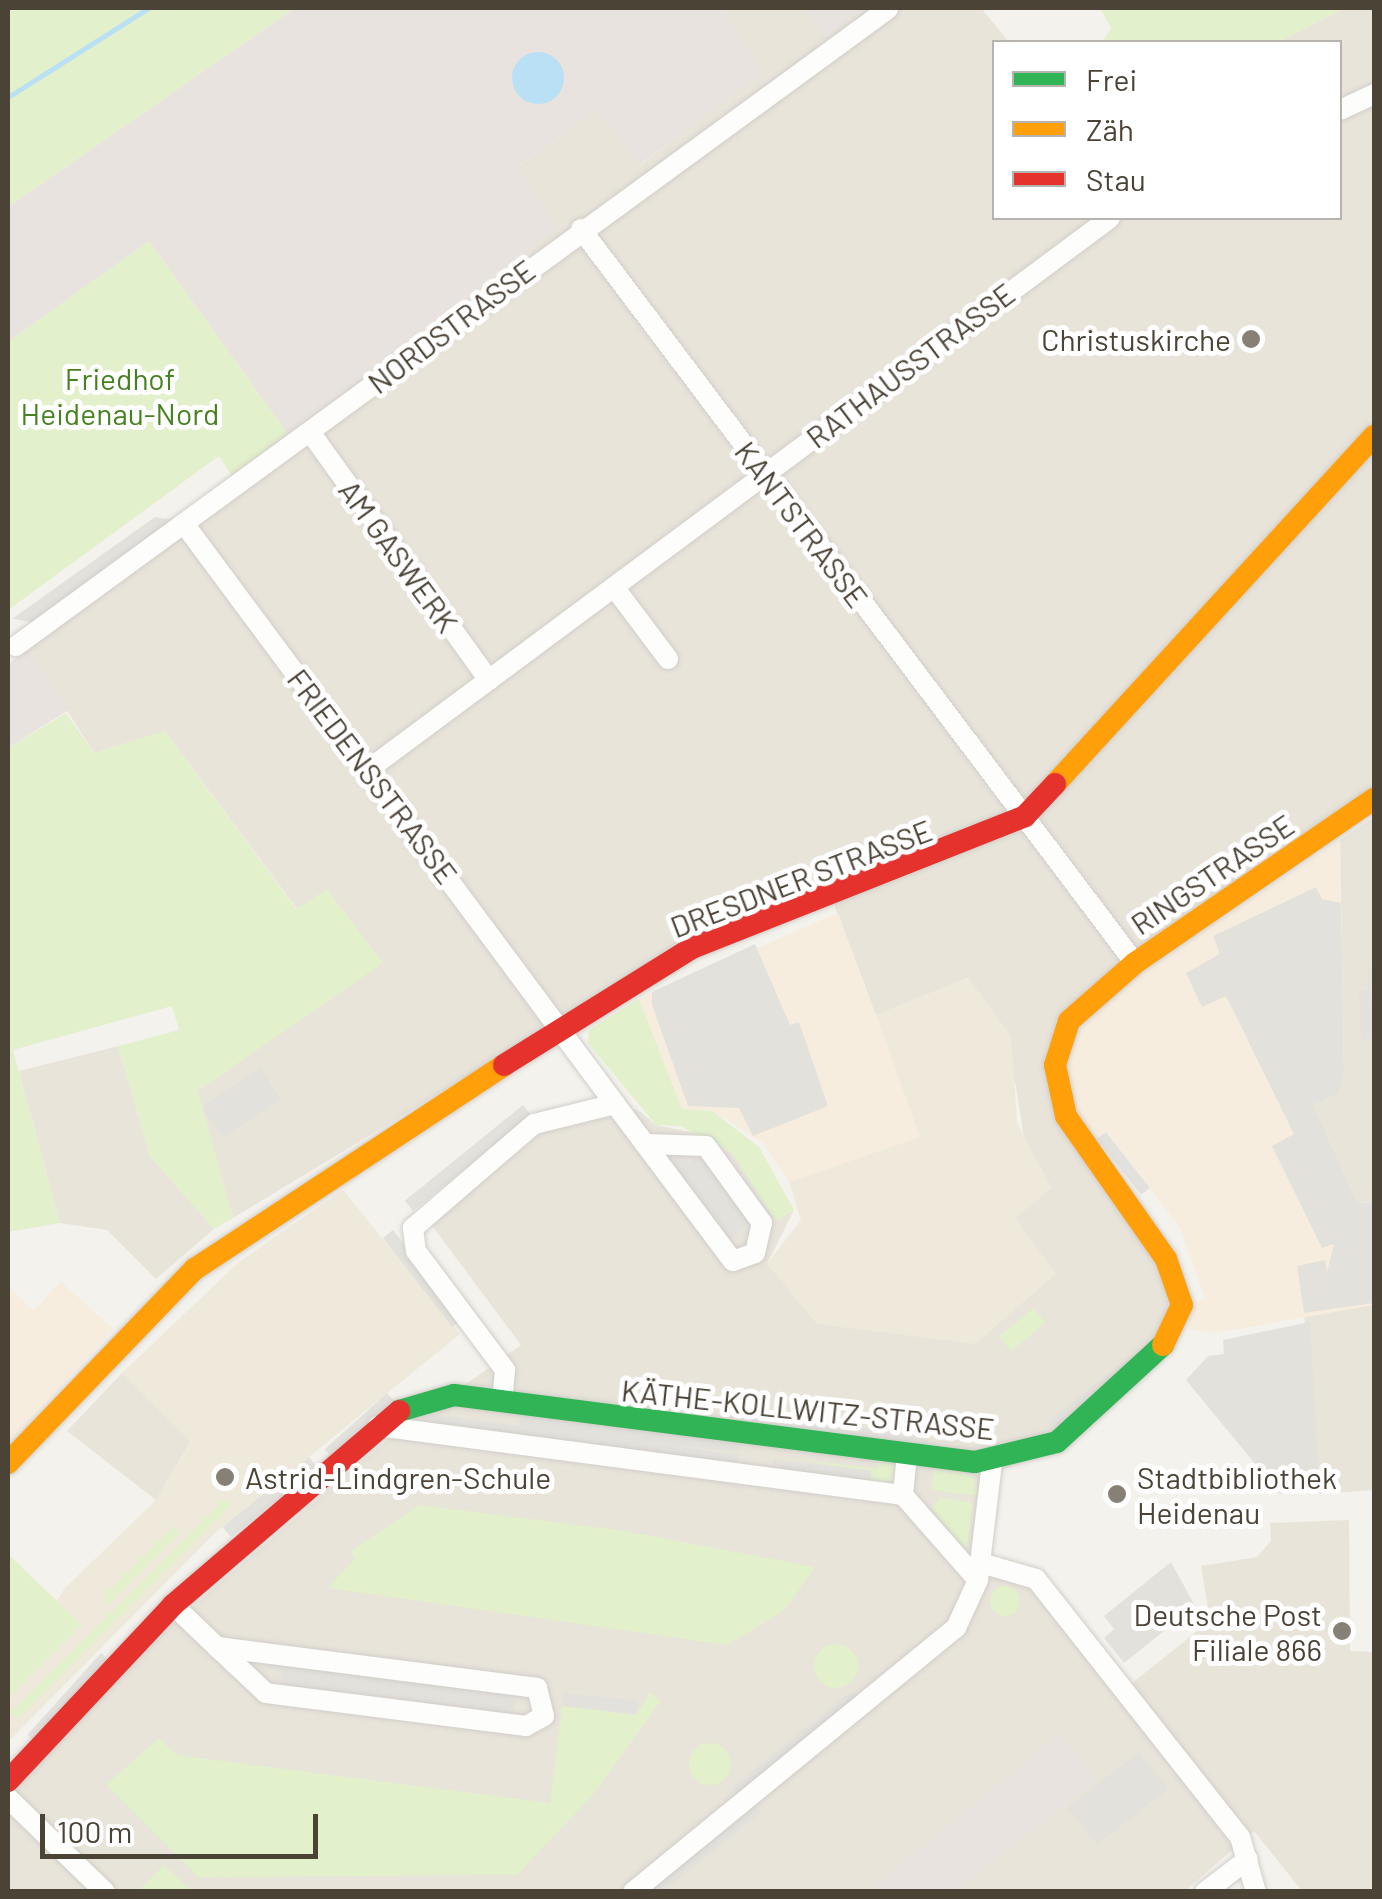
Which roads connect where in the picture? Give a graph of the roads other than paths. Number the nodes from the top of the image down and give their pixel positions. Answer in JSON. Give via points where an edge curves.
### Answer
{"nodes":[{"id":1,"x":888,"y":9,"type":"edge"},
{"id":2,"x":1374,"y":94,"type":"edge"},
{"id":3,"x":1342,"y":109,"type":"edge"},
{"id":4,"x":1107,"y":220,"type":"edge"},
{"id":5,"x":582,"y":229,"type":"junction"},
{"id":6,"x":310,"y":432,"type":"junction"},
{"id":7,"x":1374,"y":436,"type":"edge"},
{"id":8,"x":764,"y":474,"type":"junction"},
{"id":9,"x":185,"y":525,"type":"junction"},
{"id":10,"x":614,"y":587,"type":"junction"},
{"id":11,"x":16,"y":646,"type":"dead end"},
{"id":12,"x":668,"y":659,"type":"dead end"},
{"id":13,"x":489,"y":680,"type":"junction"},
{"id":14,"x":369,"y":769,"type":"junction"},
{"id":15,"x":1374,"y":799,"type":"edge"},
{"id":16,"x":1025,"y":816,"type":"junction"},
{"id":17,"x":1136,"y":963,"type":"junction"},
{"id":18,"x":561,"y":1028,"type":"junction"},
{"id":19,"x":615,"y":1104,"type":"junction"},
{"id":20,"x":644,"y":1144,"type":"junction"},
{"id":21,"x":502,"y":1402,"type":"junction"},
{"id":22,"x":378,"y":1426,"type":"junction"},
{"id":23,"x":907,"y":1454,"type":"junction"},
{"id":24,"x":8,"y":1463,"type":"edge"},
{"id":25,"x":992,"y":1463,"type":"junction"},
{"id":26,"x":903,"y":1495,"type":"junction"},
{"id":27,"x":980,"y":1571,"type":"junction"},
{"id":28,"x":173,"y":1605,"type":"junction"},
{"id":29,"x":217,"y":1647,"type":"junction"},
{"id":30,"x":9,"y":1799,"type":"edge"},
{"id":31,"x":1248,"y":1859,"type":"junction"},
{"id":32,"x":104,"y":1892,"type":"edge"},
{"id":33,"x":633,"y":1892,"type":"edge"},
{"id":34,"x":1205,"y":1892,"type":"edge"},
{"id":35,"x":1256,"y":1892,"type":"edge"}],
"edges":[{"from":1,"to":5,"type":"street","name":"NORDSTRASSE"},
{"from":2,"to":3,"type":"street"},
{"from":4,"to":8,"type":"street","name":"RATHAUSSTRASSE"},
{"from":5,"to":6,"type":"street","name":"NORDSTRASSE"},
{"from":5,"to":8,"type":"street","name":"KANTSTRASSE"},
{"from":6,"to":9,"type":"street","name":"NORDSTRASSE"},
{"from":6,"to":13,"type":"street","name":"AM GASWERK"},
{"from":7,"to":16,"type":"street","name":"DRESDNER STRASSE"},
{"from":8,"to":10,"type":"street","name":"RATHAUSSTRASSE"},
{"from":8,"to":16,"type":"street","name":"KANTSTRASSE"},
{"from":9,"to":11,"type":"street","name":"NORDSTRASSE"},
{"from":9,"to":14,"type":"street","name":"FRIEDENSSTRASSE"},
{"from":10,"to":12,"type":"street"},
{"from":10,"to":13,"type":"street","name":"RATHAUSSTRASSE"},
{"from":13,"to":14,"type":"street","name":"RATHAUSSTRASSE"},
{"from":14,"to":18,"type":"street","name":"FRIEDENSSTRASSE"},
{"from":15,"to":17,"type":"street","name":"RINGSTRASSE"},
{"from":16,"to":17,"type":"street","name":"RINGSTRASSE"},
{"from":16,"to":18,"type":"street","name":"DRESDNER STRASSE","via":[[692,948]]},
{"from":17,"to":25,"type":"street","name":"KÄTHE-KOLLWITZ-STRASSE","via":[[1069,1021],[1055,1086],[1166,1259],[1182,1304],[1175,1334],[1156,1361],[1057,1442]]},
{"from":18,"to":19,"type":"street","name":"FRIEDENSSTRASSE"},
{"from":18,"to":24,"type":"street","name":"DRESDNER STRASSE","via":[[195,1270]]},
{"from":19,"to":20,"type":"street","name":"FRIEDENSSTRASSE"},
{"from":19,"to":21,"type":"street","via":[[534,1124],[413,1228],[416,1251],[505,1370]]},
{"from":20,"to":20,"type":"street","name":"FRIEDENSSTRASSE","via":[[706,1146],[754,1206],[762,1237],[755,1253],[733,1261]]},
{"from":21,"to":22,"type":"street","name":"KÄTHE-KOLLWITZ-STRASSE","via":[[454,1395],[406,1406]]},
{"from":21,"to":23,"type":"street","name":"KÄTHE-KOLLWITZ-STRASSE"},
{"from":22,"to":26,"type":"street"},
{"from":22,"to":28,"type":"street","name":"KÄTHE-KOLLWITZ-STRASSE"},
{"from":23,"to":25,"type":"street","name":"KÄTHE-KOLLWITZ-STRASSE"},
{"from":23,"to":26,"type":"street"},
{"from":25,"to":27,"type":"street"},
{"from":26,"to":27,"type":"street"},
{"from":27,"to":31,"type":"street","via":[[1036,1579]]},
{"from":27,"to":33,"type":"street","via":[[956,1628],[930,1654]]},
{"from":28,"to":29,"type":"street"},
{"from":28,"to":30,"type":"street","name":"KÄTHE-KOLLWITZ-STRASSE"},
{"from":29,"to":29,"type":"street","via":[[266,1692],[526,1726],[544,1716],[538,1688]]},
{"from":30,"to":32,"type":"street"},
{"from":31,"to":34,"type":"street"},
{"from":31,"to":35,"type":"street"}]}
